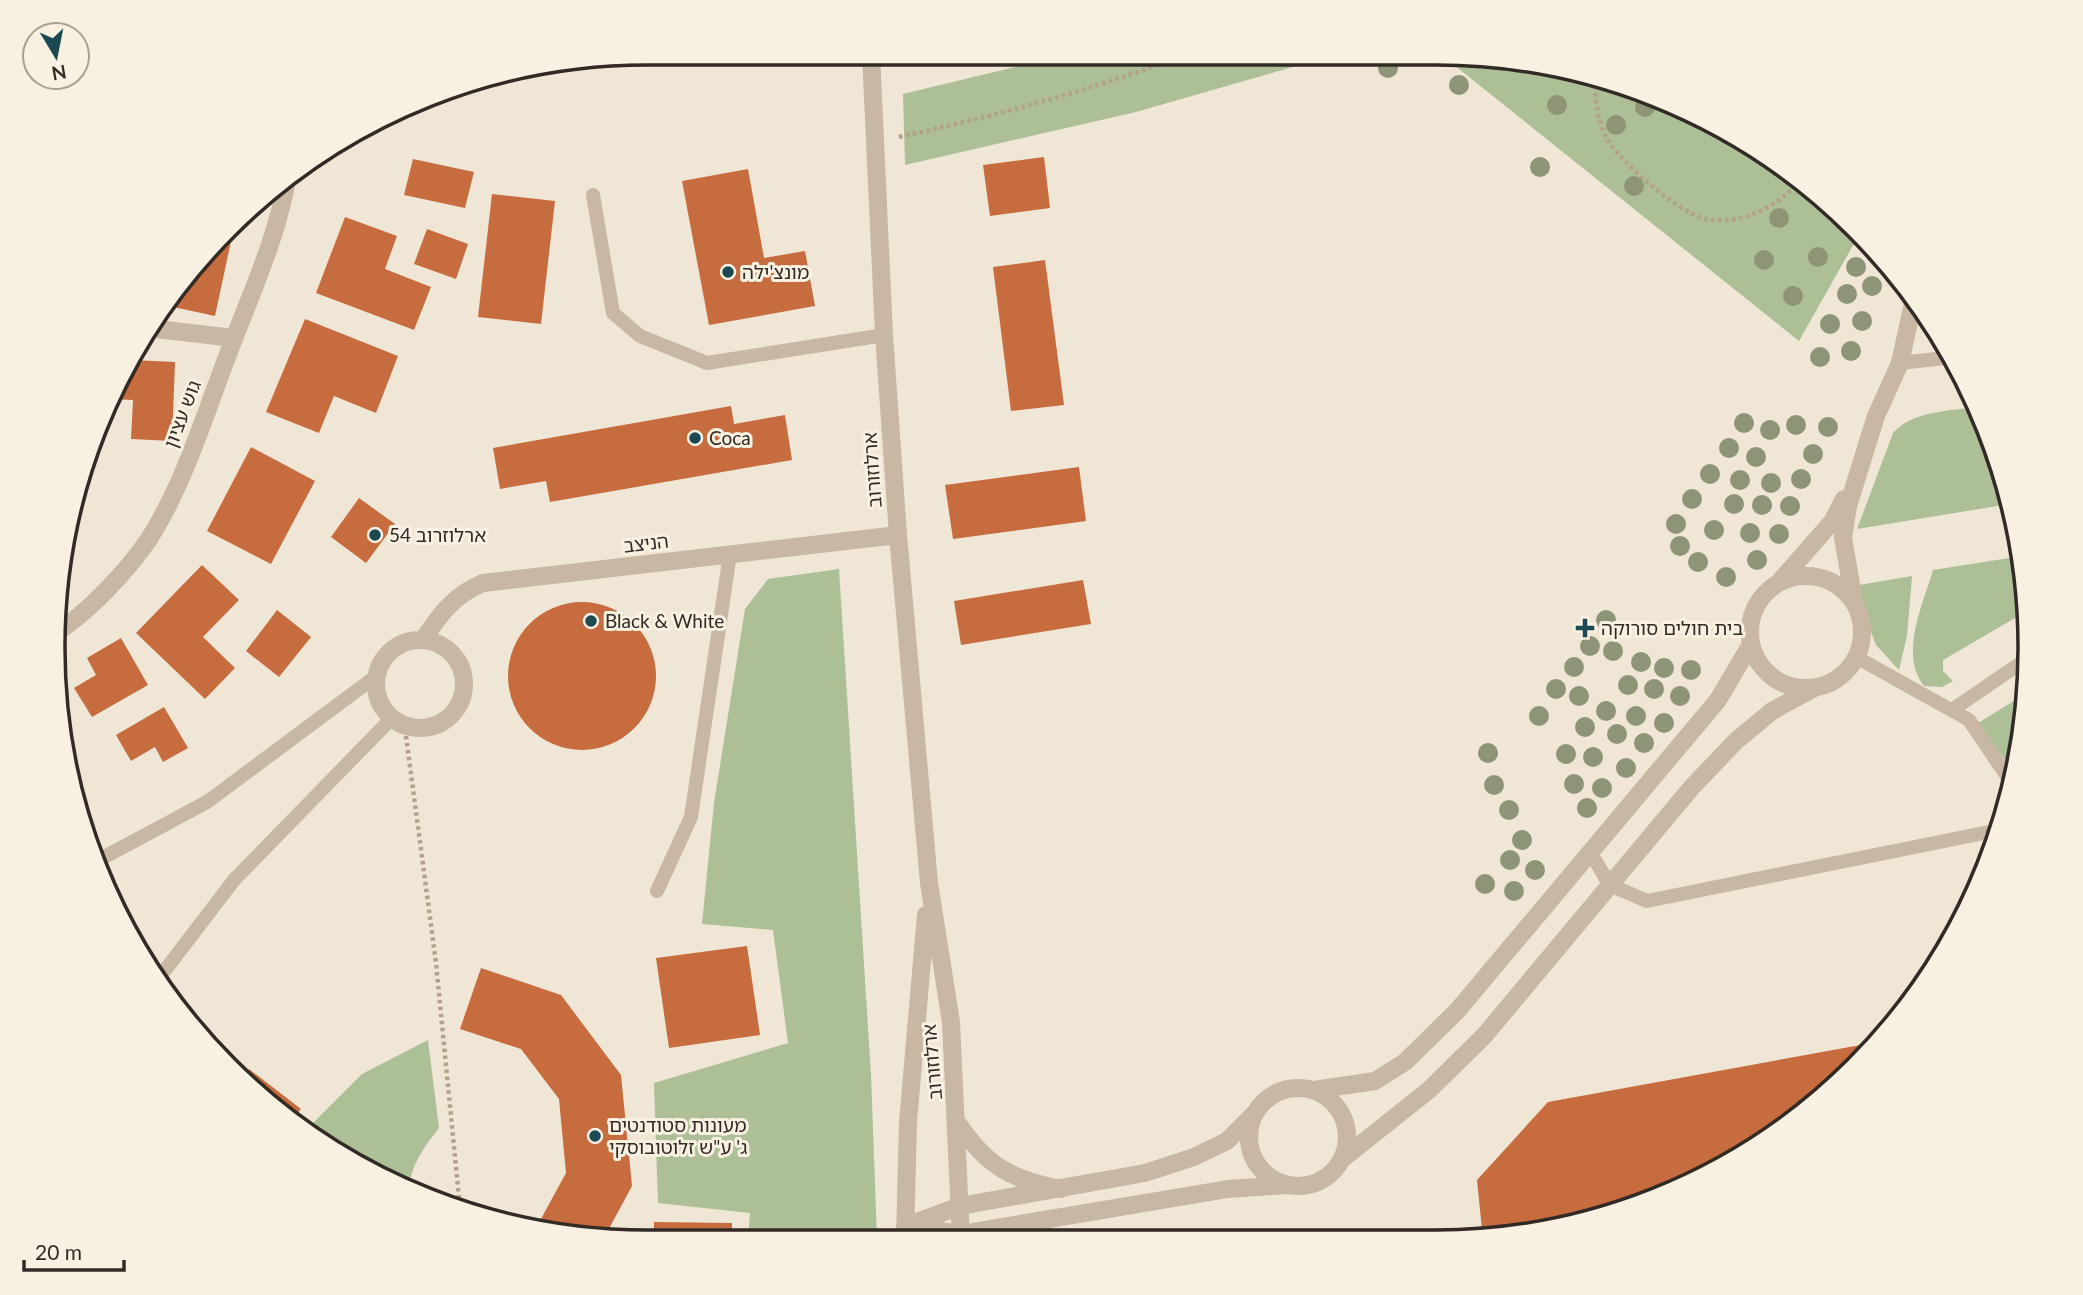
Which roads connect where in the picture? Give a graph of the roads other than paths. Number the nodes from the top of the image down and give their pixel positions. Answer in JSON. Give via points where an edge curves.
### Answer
{"nodes":[{"id":1,"x":872,"y":65,"type":"edge"},
{"id":2,"x":283,"y":193,"type":"edge"},
{"id":3,"x":593,"y":195,"type":"dead end"},
{"id":4,"x":1911,"y":312,"type":"edge"},
{"id":5,"x":160,"y":329,"type":"edge"},
{"id":6,"x":884,"y":335,"type":"junction"},
{"id":7,"x":234,"y":338,"type":"junction"},
{"id":8,"x":1941,"y":358,"type":"edge"},
{"id":9,"x":1900,"y":363,"type":"junction"},
{"id":10,"x":1859,"y":471,"type":"junction"},
{"id":11,"x":898,"y":535,"type":"junction"},
{"id":12,"x":730,"y":554,"type":"junction"},
{"id":13,"x":1777,"y":584,"type":"junction"},
{"id":14,"x":1854,"y":604,"type":"junction"},
{"id":15,"x":66,"y":627,"type":"edge"},
{"id":16,"x":423,"y":640,"type":"junction"},
{"id":17,"x":1751,"y":644,"type":"junction"},
{"id":18,"x":1856,"y":657,"type":"junction"},
{"id":19,"x":2018,"y":665,"type":"edge"},
{"id":20,"x":375,"y":677,"type":"junction"},
{"id":21,"x":1816,"y":687,"type":"junction"},
{"id":22,"x":1952,"y":710,"type":"junction"},
{"id":23,"x":398,"y":723,"type":"junction"},
{"id":24,"x":2004,"y":772,"type":"edge"},
{"id":25,"x":1988,"y":833,"type":"edge"},
{"id":26,"x":1590,"y":852,"type":"junction"},
{"id":27,"x":104,"y":858,"type":"edge"},
{"id":28,"x":929,"y":883,"type":"junction"},
{"id":29,"x":1610,"y":885,"type":"junction"},
{"id":30,"x":657,"y":891,"type":"dead end"},
{"id":31,"x":164,"y":972,"type":"edge"},
{"id":32,"x":1314,"y":1090,"type":"junction"},
{"id":33,"x":1254,"y":1114,"type":"junction"},
{"id":34,"x":958,"y":1124,"type":"junction"},
{"id":35,"x":1341,"y":1160,"type":"junction"},
{"id":36,"x":1287,"y":1185,"type":"junction"},
{"id":37,"x":1061,"y":1189,"type":"junction"},
{"id":38,"x":960,"y":1206,"type":"junction"},
{"id":39,"x":905,"y":1230,"type":"edge"},
{"id":40,"x":909,"y":1230,"type":"edge"},
{"id":41,"x":961,"y":1230,"type":"edge"},
{"id":42,"x":1000,"y":1230,"type":"edge"}],
"edges":[{"from":1,"to":6,"type":"street","name":"ארלוזורוב"},
{"from":2,"to":7,"type":"street","name":"גוש עציון"},
{"from":3,"to":6,"type":"lane","via":[[614,313],[640,335],[706,363]]},
{"from":4,"to":9,"type":"street"},
{"from":5,"to":7,"type":"street"},
{"from":6,"to":11,"type":"street","name":"ארלוזורוב"},
{"from":7,"to":15,"type":"street","name":"גוש עציון","via":[[188,459],[148,539]]},
{"from":8,"to":9,"type":"lane"},
{"from":9,"to":10,"type":"street","via":[[1876,416]]},
{"from":10,"to":13,"type":"street","via":[[1832,522]]},
{"from":10,"to":14,"type":"street","via":[[1843,538]]},
{"from":11,"to":12,"type":"street","name":"הניצב"},
{"from":11,"to":28,"type":"street","name":"ארלוזורוב"},
{"from":12,"to":16,"type":"street","name":"הניצב","via":[[483,583],[461,592]]},
{"from":12,"to":30,"type":"lane","via":[[691,817]]},
{"from":13,"to":14,"type":"street","via":[[1793,578],[1827,580]]},
{"from":13,"to":17,"type":"street","via":[[1754,610]]},
{"from":14,"to":18,"type":"street","via":[[1861,621]]},
{"from":16,"to":20,"type":"street","via":[[393,648]]},
{"from":16,"to":23,"type":"street","via":[[443,646],[455,656],[464,685],[461,701],[453,715],[440,724],[425,729]]},
{"from":17,"to":21,"type":"street","via":[[1768,674],[1799,688]]},
{"from":17,"to":26,"type":"street","via":[[1718,700]]},
{"from":18,"to":21,"type":"street","via":[[1832,682]]},
{"from":18,"to":22,"type":"lane"},
{"from":19,"to":22,"type":"lane"},
{"from":20,"to":23,"type":"street","via":[[378,700]]},
{"from":20,"to":27,"type":"lane","via":[[207,802]]},
{"from":21,"to":29,"type":"street","via":[[1772,711],[1736,741]]},
{"from":22,"to":24,"type":"lane","via":[[1969,720]]},
{"from":23,"to":31,"type":"lane","via":[[234,880]]},
{"from":25,"to":29,"type":"lane","via":[[1647,901]]},
{"from":26,"to":29,"type":"lane"},
{"from":26,"to":32,"type":"street","via":[[1457,1011],[1405,1062],[1375,1081]]},
{"from":28,"to":34,"type":"street","name":"ארלוזורוב","via":[[951,1022]]},
{"from":28,"to":39,"type":"street","name":"ארלוזורוב","via":[[908,1122]]},
{"from":29,"to":35,"type":"street","via":[[1484,1036],[1429,1090]]},
{"from":32,"to":33,"type":"street","via":[[1278,1091]]},
{"from":32,"to":35,"type":"street","via":[[1341,1111],[1347,1143]]},
{"from":33,"to":36,"type":"street","via":[[1248,1134],[1250,1151],[1258,1167]]},
{"from":33,"to":37,"type":"street","via":[[1227,1140],[1194,1157],[1145,1173]]},
{"from":34,"to":37,"type":"street","via":[[974,1147],[999,1169],[1026,1183]]},
{"from":34,"to":38,"type":"street","name":"ארלוזורוב"},
{"from":35,"to":36,"type":"street","via":[[1316,1182]]},
{"from":36,"to":42,"type":"street","via":[[1228,1189]]},
{"from":37,"to":38,"type":"street"},
{"from":38,"to":40,"type":"street"},
{"from":38,"to":41,"type":"street","name":"ארלוזורוב"}]}
